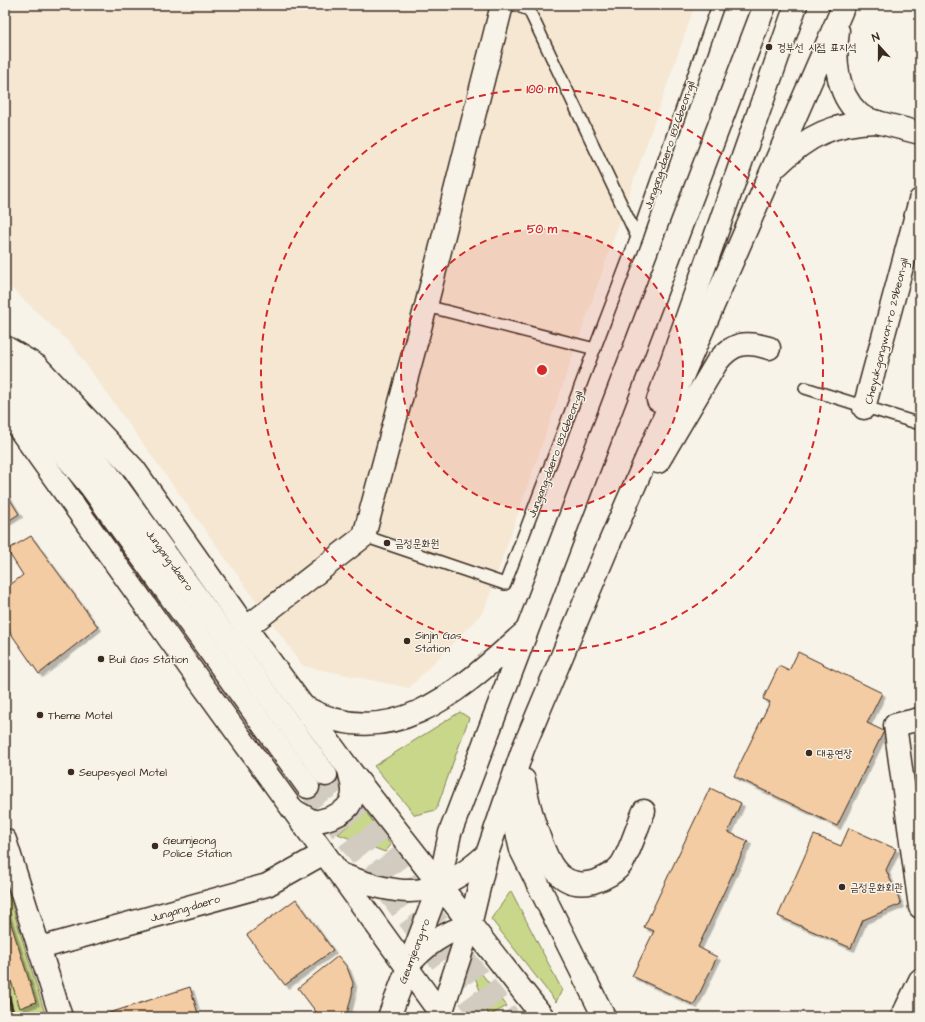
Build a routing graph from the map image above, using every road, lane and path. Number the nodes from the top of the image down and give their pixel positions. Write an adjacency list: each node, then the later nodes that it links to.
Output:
1 (502, 5): 12 (main road)
2 (515, 5): 11 (lane, Jungang-daero 1826beon-gil)
3 (718, 5): 11 (lane, Jungang-daero 1826beon-gil)
4 (765, 5): 25 (main road, Geumjeong-ro)
5 (842, 9): 7 (main road); 9 (main road)
6 (794, 10): 23 (main road)
7 (877, 122): 8 (main road); 9 (main road)
8 (920, 133)
9 (772, 170): 23 (main road)
10 (920, 200): 19 (main road, Cheyukgongwon-ro 29beon-gil)
11 (637, 237): 15 (lane)
12 (426, 306): 15 (lane); 22 (main road)
13 (5, 347): 24 (main road)
14 (769, 348): 23 (main road)
15 (595, 349): 22 (lane, Jungang-daero 1826beon-gil)
16 (5, 351): 17 (main road, Jungang-daero)
17 (5, 383)
18 (805, 388): 19 (lane)
19 (864, 408): 21 (lane, Cheyukgongwon-ro 29beon-gil)
20 (5, 409): 30 (main road)
21 (920, 424)
22 (364, 536): 24 (main road)
23 (606, 551): 28 (main road)
24 (246, 628): 26 (main road)
25 (528, 630): 26 (main road); 36 (main road, Geumjeong-ro)
26 (304, 707): 29 (main road)
27 (920, 719): 37 (main road)
28 (522, 749): 31 (main road); 34 (main road); 46 (main road)
29 (349, 769): 30 (main road); 36 (main road)
30 (295, 811): 33 (main road)
31 (644, 811)
32 (5, 840): 39 (main road)
33 (324, 853): 35 (main road); 39 (main road, Jungang-daero)
34 (487, 854): 36 (main road); 38 (main road)
35 (340, 874): 36 (main road); 40 (main road)
36 (439, 886): 38 (main road); 40 (main road, Geumjeong-ro)
37 (920, 907)
38 (470, 925): 40 (main road); 42 (main road); 45 (main road)
39 (40, 948): 43 (main road)
40 (407, 966): 42 (main road); 44 (main road, Geumjeong-ro)
41 (920, 980): 47 (main road)
42 (442, 1016)
43 (61, 1017)
44 (389, 1017)
45 (543, 1017)
46 (604, 1017)
47 (902, 1017)

